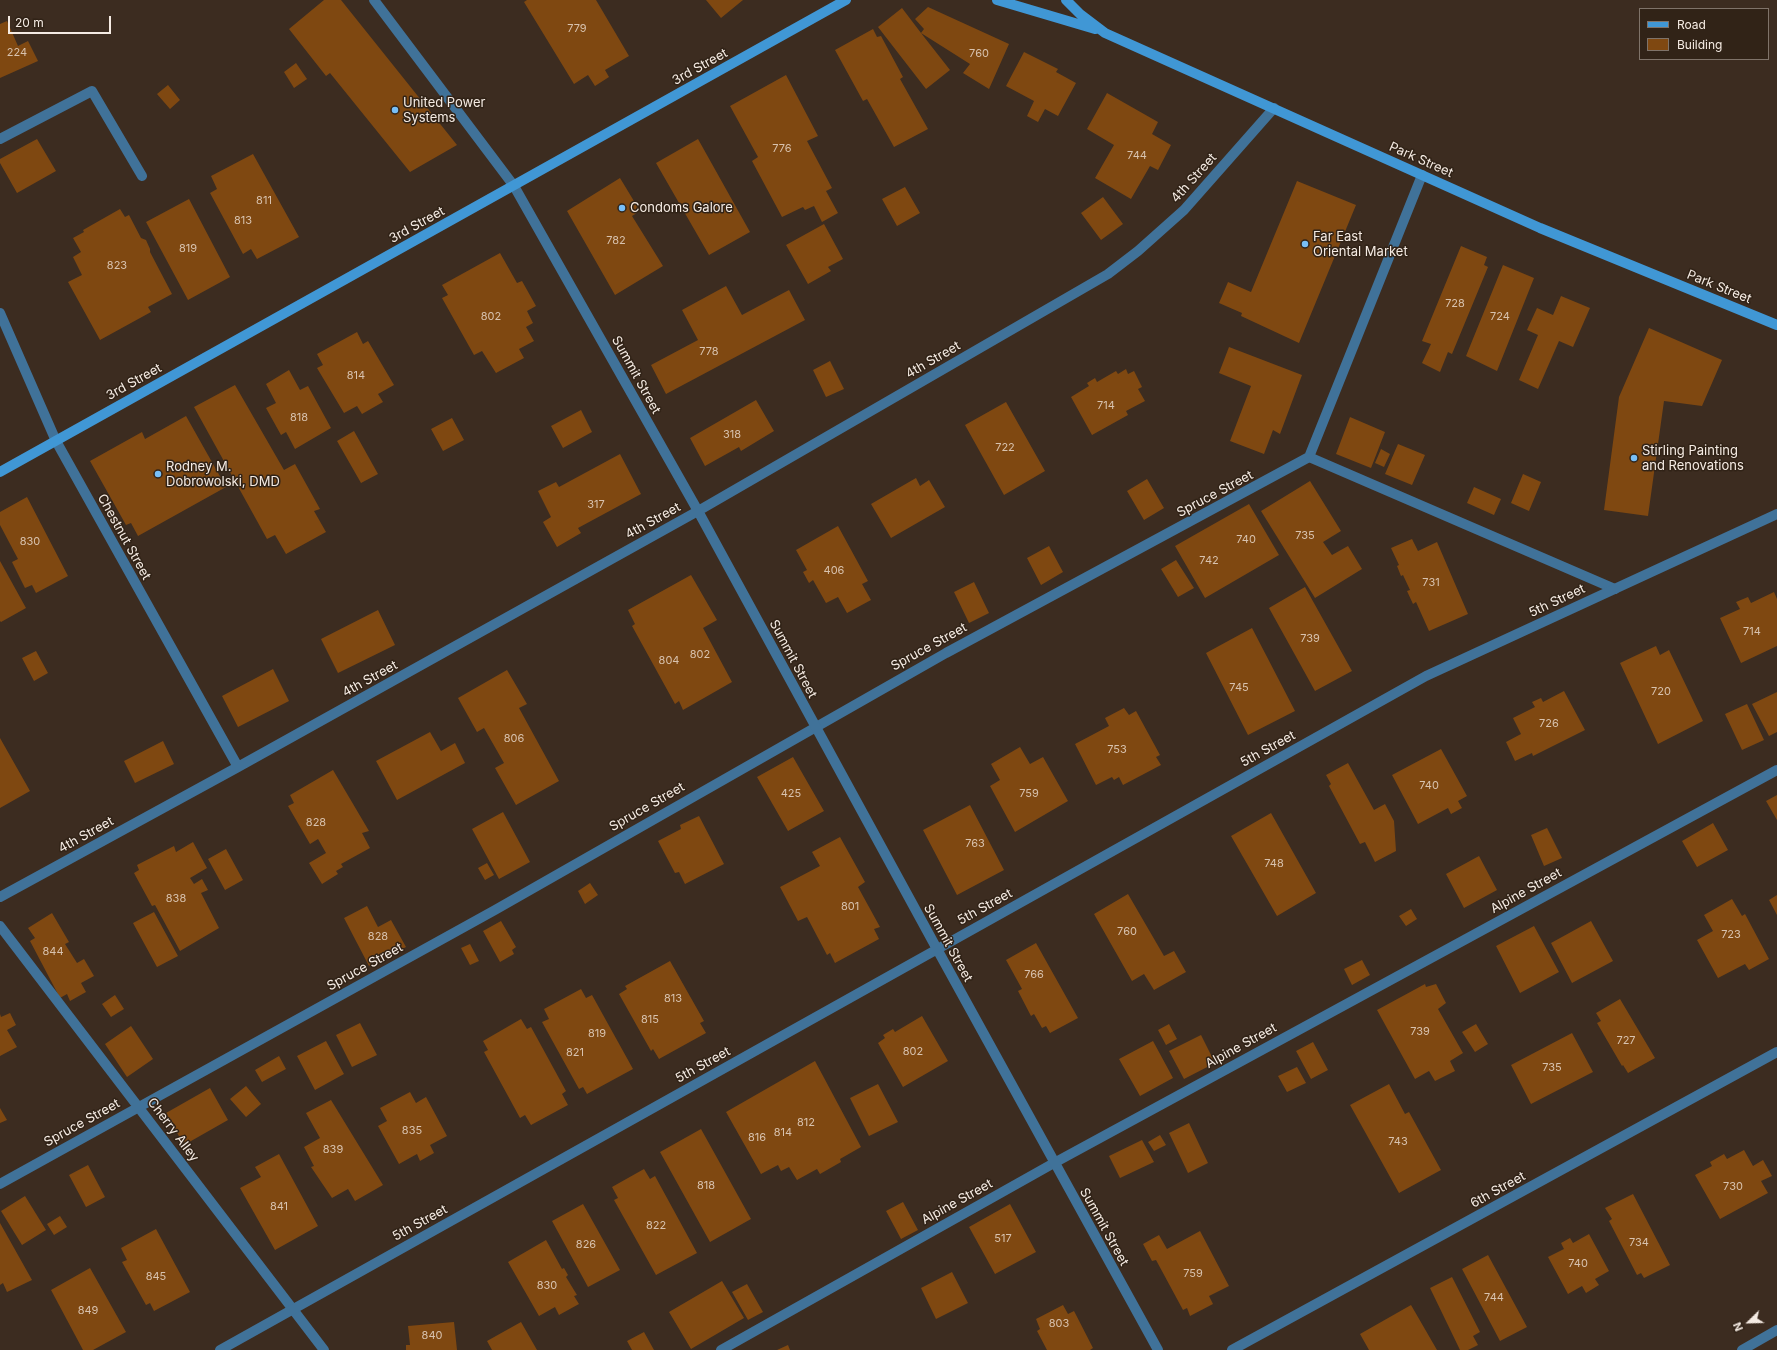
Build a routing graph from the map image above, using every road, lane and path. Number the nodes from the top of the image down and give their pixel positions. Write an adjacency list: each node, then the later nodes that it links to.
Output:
1 (374, 0): 10 (street, Summit Street)
2 (846, 0): 10 (main road, 3rd Street)
3 (997, 0): 5 (main road)
4 (1066, 0): 5 (main road, Park Street)
5 (1105, 33): 6 (main road, Park Street)
6 (1274, 108): 8 (main road, Park Street); 16 (street, 4th Street)
7 (0, 139): 9 (street)
8 (1422, 175): 12 (main road, Park Street); 14 (street)
9 (142, 176)
10 (514, 186): 13 (main road, 3rd Street); 16 (street, Summit Street)
11 (0, 313): 13 (street, Chestnut Street)
12 (1777, 325)
13 (56, 441): 15 (main road, 3rd Street); 20 (street, Chestnut Street)
14 (1309, 457): 18 (street); 19 (street, Spruce Street)
15 (0, 472)
16 (698, 511): 19 (street, Summit Street); 20 (street, 4th Street)
17 (1777, 514): 18 (street, 5th Street)
18 (1615, 589): 24 (street, 5th Street)
19 (814, 726): 24 (street, Summit Street); 26 (street, Spruce Street)
20 (238, 767): 22 (street, 4th Street)
21 (1777, 770): 27 (street, Alpine Street)
22 (0, 897)
23 (0, 926): 26 (street, Cherry Alley)
24 (936, 949): 27 (street, Summit Street); 29 (street, 5th Street)
25 (1777, 1052): 35 (street, 6th Street)
26 (138, 1107): 28 (street, Spruce Street); 29 (street, Cherry Alley)
27 (1054, 1163): 33 (street, Alpine Street); 34 (street, Summit Street)
28 (0, 1184)
29 (293, 1309): 31 (street, 5th Street); 32 (street, Cherry Alley)
30 (1777, 1330): 36 (street)
31 (220, 1350)
32 (324, 1350)
33 (721, 1350)
34 (1158, 1350)
35 (1232, 1350)
36 (1742, 1350)

